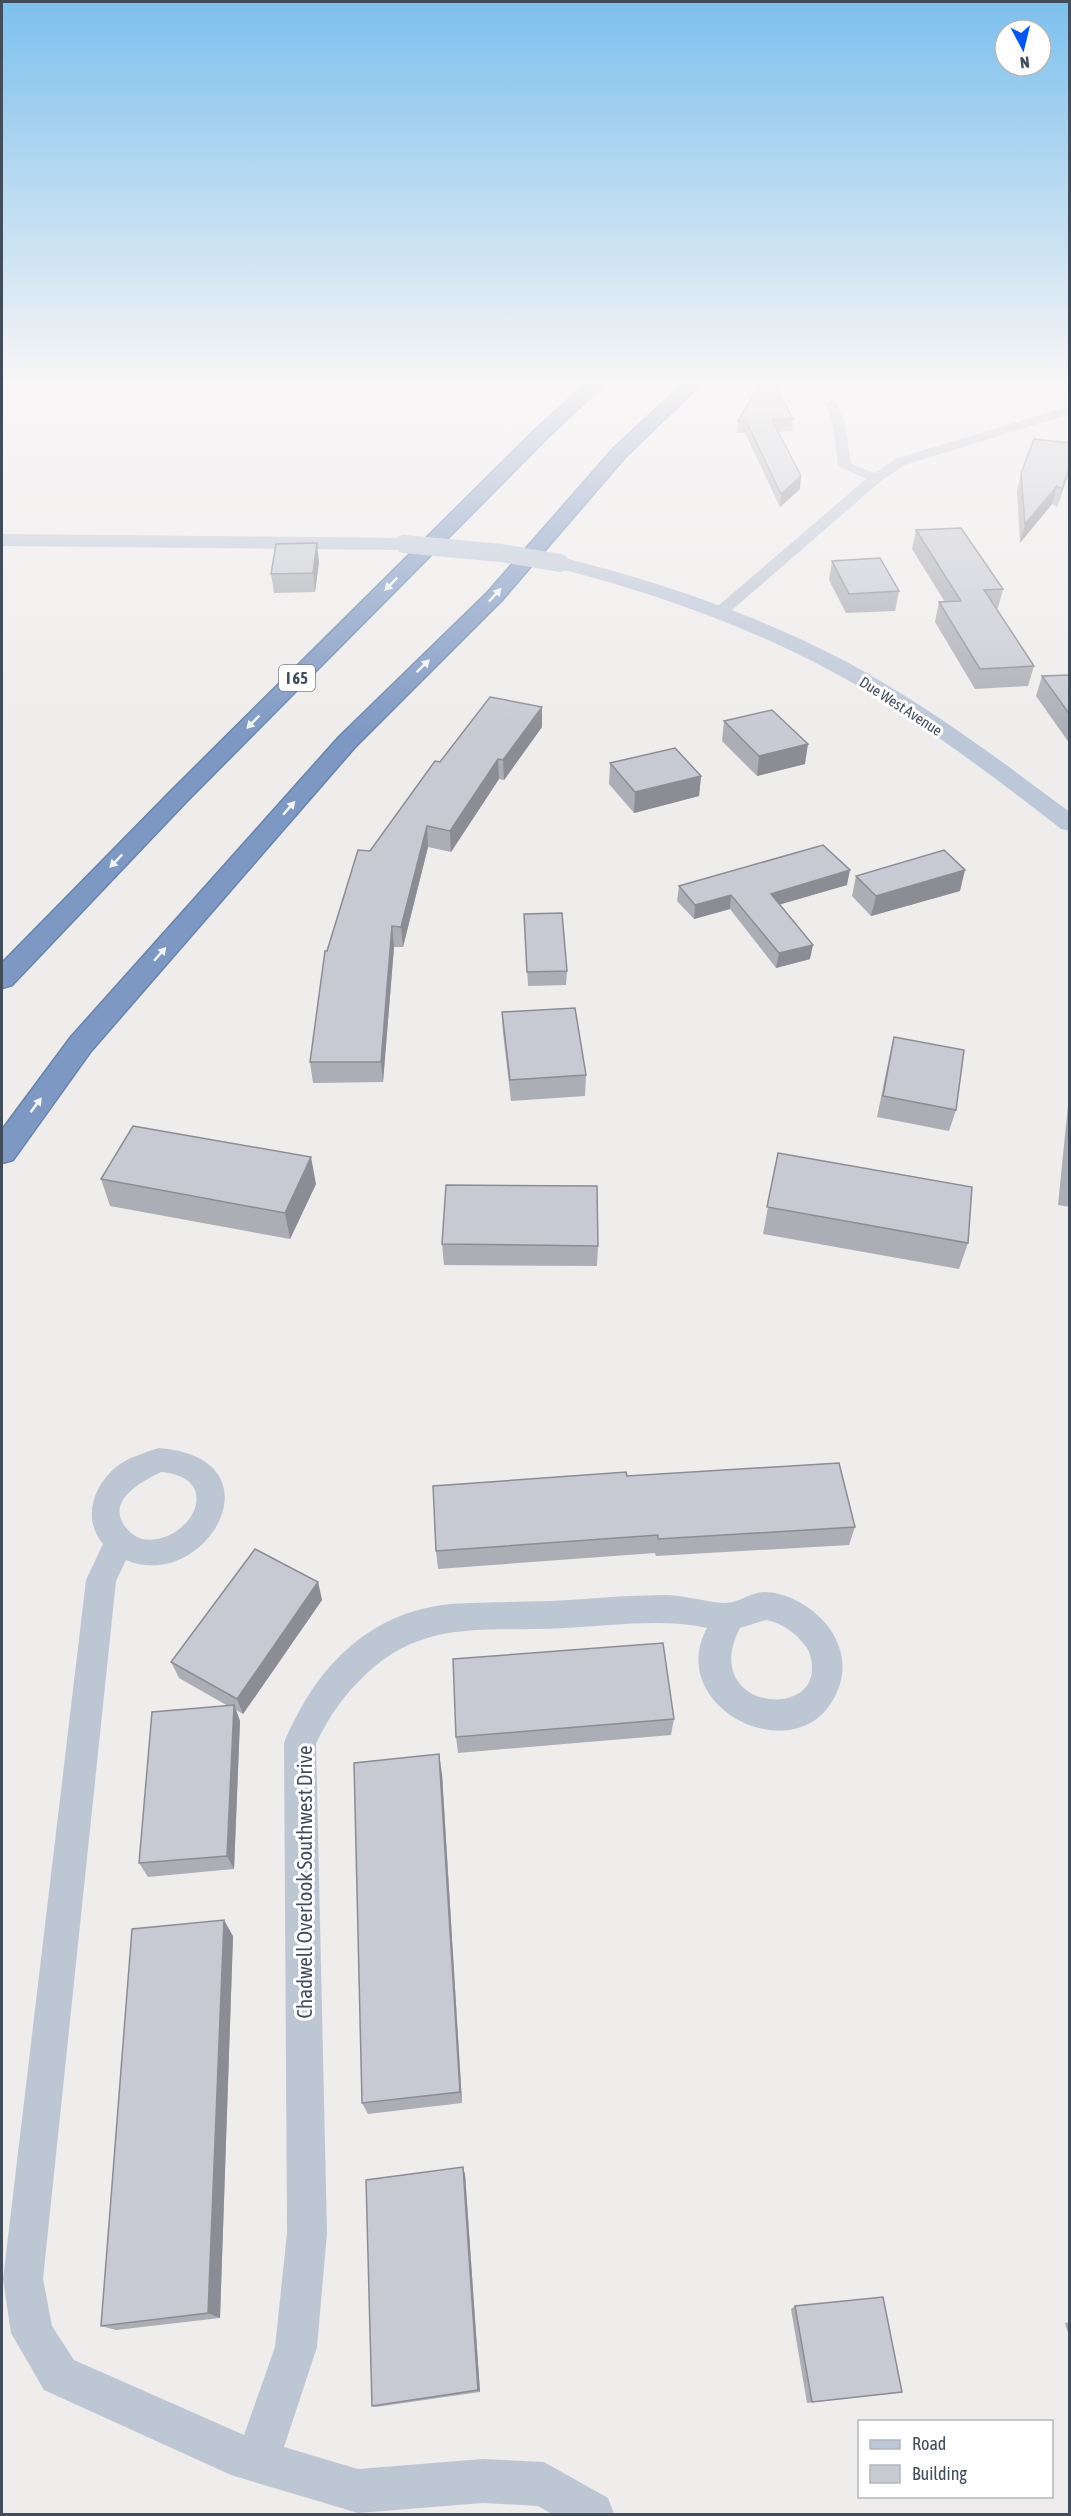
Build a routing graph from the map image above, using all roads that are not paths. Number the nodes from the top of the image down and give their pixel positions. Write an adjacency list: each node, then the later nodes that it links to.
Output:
1 (477, 499): 7 (highway, I 65, one-way to 7)
2 (579, 499): 8 (highway, one-way to 2)
3 (851, 499): 5 (street)
4 (2, 540): 5 (main road, Due West Avenue, bridge)
5 (718, 614): 6 (main road, Due West Avenue)
6 (1070, 824)
7 (2, 979)
8 (2, 1152)
9 (119, 1544): 11 (street)
10 (729, 1618): 11 (street, Chadwell Overlook Southwest Drive)
11 (257, 2462): 12 (street)
12 (592, 2514)

